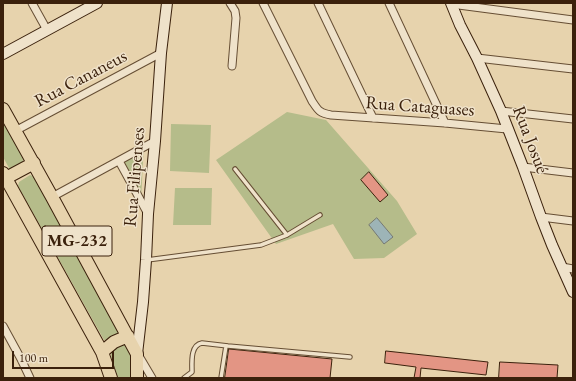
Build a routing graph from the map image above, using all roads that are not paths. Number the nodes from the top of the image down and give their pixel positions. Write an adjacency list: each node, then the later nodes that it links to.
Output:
1 (32, 3): 11 (street)
2 (83, 3): 11 (street)
3 (97, 3): 11 (street)
4 (167, 3): 14 (street, Rua Filipenses)
5 (230, 3): 16 (street)
6 (263, 3): 20 (street, Rua Cataguases)
7 (318, 3): 20 (street)
8 (389, 3): 22 (street)
9 (451, 4): 10 (street); 15 (street, Rua Josué)
10 (573, 20)
11 (45, 27): 12 (street); 13 (street)
12 (3, 46)
13 (3, 54)
14 (161, 54): 24 (street, Rua Cananeus); 25 (street, Rua Filipenses)
15 (477, 58): 17 (street); 19 (street, Rua Josué)
16 (232, 66)
17 (573, 69)
18 (3, 109): 24 (main road, MG-232)
19 (500, 112): 21 (street, Rua Cataguases); 23 (street, Rua Josué)
20 (373, 118): 22 (street, Rua Cataguases)
21 (573, 119)
22 (445, 123): 23 (street, Rua Cataguases)
23 (507, 129): 28 (street, Rua Josué)
24 (15, 131): 27 (main road, MG-232)
25 (155, 141): 26 (street); 33 (street, Rua Filipenses)
26 (119, 161): 32 (street); 33 (street)
27 (34, 163): 31 (main road); 32 (main road, MG-232)
28 (523, 167): 30 (street); 35 (street, Rua Josué)
29 (235, 169): 37 (lane)
30 (573, 172)
31 (5, 176): 45 (main road, MG-232)
32 (52, 197): 43 (main road, MG-232)
33 (148, 214): 38 (street, Rua Filipenses)
34 (320, 215): 37 (lane)
35 (541, 218): 36 (street); 39 (street, Rua Josué)
36 (573, 220)
37 (287, 235): 38 (lane)
38 (146, 260): 46 (street, Rua Filipenses)
39 (562, 267): 40 (street); 41 (street, Rua Josué)
40 (573, 269)
41 (573, 292)
42 (3, 326): 48 (street)
43 (128, 336): 45 (main road); 46 (main road, MG-232)
44 (226, 346): 47 (lane); 52 (lane); 53 (lane)
45 (102, 352): 49 (main road, MG-232)
46 (137, 354): 50 (main road, MG-232); 51 (street)
47 (350, 357)
48 (30, 378)
49 (111, 378)
50 (137, 378)
51 (152, 378)
52 (184, 378)
53 (221, 378)

